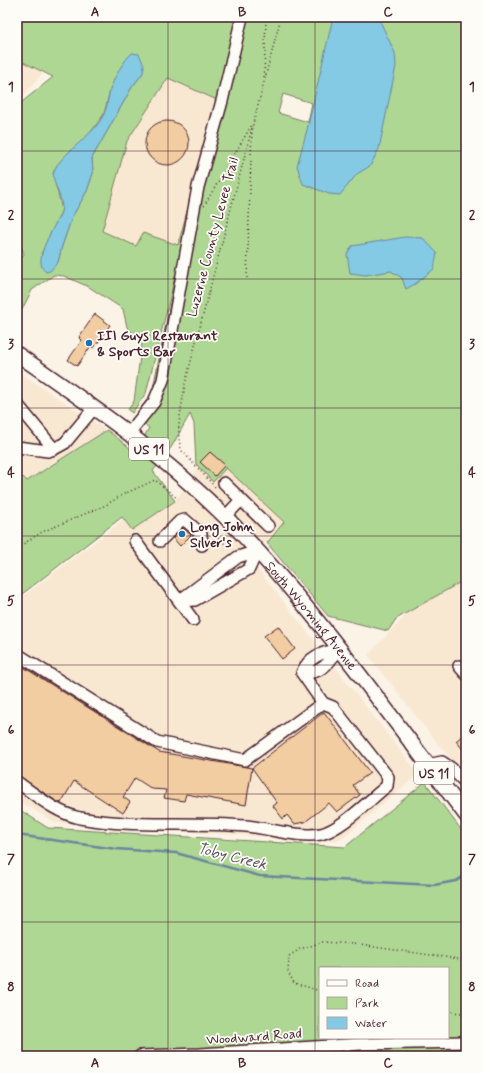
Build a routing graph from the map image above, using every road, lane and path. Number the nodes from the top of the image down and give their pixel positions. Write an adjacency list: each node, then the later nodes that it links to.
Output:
1 (242, 17): 11 (street)
2 (266, 17): 4 (path)
3 (281, 17): 4 (path, Luzerne County Levee Trail)
4 (264, 79): 5 (path, Luzerne County Levee Trail)
5 (252, 125): 6 (path); 7 (path); 14 (path, Luzerne County Levee Trail)
6 (202, 210)
7 (247, 278)
8 (17, 354): 10 (main road, South Wyoming Avenue / US 11)
9 (17, 404): 13 (street)
10 (94, 408): 11 (main road, South Wyoming Avenue / US 11); 13 (street)
11 (129, 433): 18 (main road, South Wyoming Avenue / US 11)
12 (17, 447): 13 (street)
13 (54, 449)
14 (207, 478)
15 (224, 483): 17 (street)
16 (178, 499): 25 (path)
17 (241, 500): 18 (street); 20 (street)
18 (225, 517): 26 (main road, South Wyoming Avenue / US 11)
19 (207, 526): 23 (path)
20 (268, 526)
21 (135, 541): 27 (street)
22 (160, 541): 24 (street)
23 (229, 543)
24 (202, 545)
25 (17, 548)
26 (257, 551): 27 (street); 27 (street); 29 (main road, South Wyoming Avenue / US 11)
27 (179, 601): 28 (street)
28 (193, 620)
29 (339, 649): 31 (street); 32 (main road, South Wyoming Avenue / US 11)
30 (17, 654): 31 (street)
31 (323, 703): 33 (street)
32 (427, 765): 34 (street); 35 (main road, South Wyoming Avenue / US 11)
33 (17, 782)
34 (466, 782)
35 (466, 815)
36 (466, 960): 37 (path)
37 (319, 991)
38 (449, 1012): 39 (path)
39 (466, 1014)
40 (466, 1042): 41 (street, Woodward Road)
41 (140, 1056)

